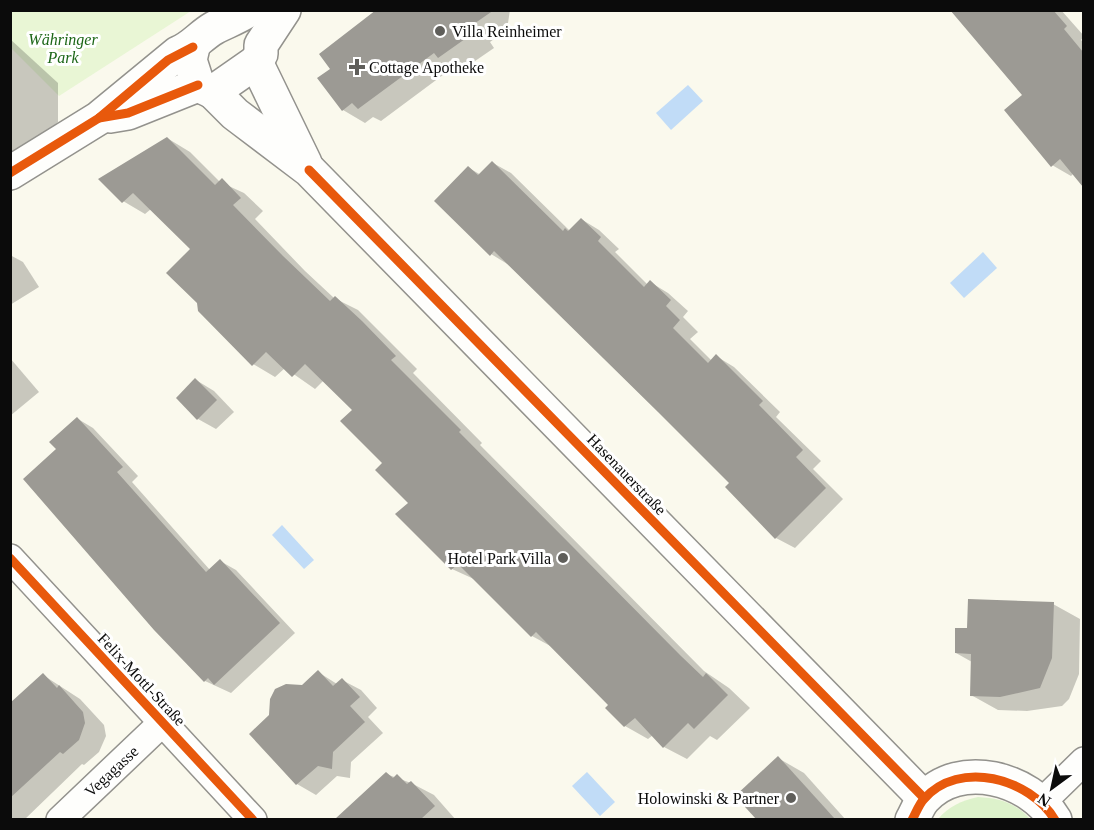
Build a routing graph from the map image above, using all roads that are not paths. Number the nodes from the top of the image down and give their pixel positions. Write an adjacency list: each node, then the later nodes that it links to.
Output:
1 (284, 10): 4 (street)
2 (238, 17): 3 (street); 4 (street)
3 (193, 47): 5 (street); 6 (street)
4 (258, 54): 5 (street); 7 (street, Hasenauerstraße)
5 (205, 88): 6 (street); 7 (street, Hasenauerstraße)
6 (99, 118): 8 (street)
7 (309, 170): 12 (street, Hasenauerstraße)
8 (10, 173)
9 (10, 558): 10 (street, Felix-Mottl-Straße)
10 (162, 723): 14 (street, Vegagasse); 15 (street, Felix-Mottl-Straße)
11 (1083, 761): 13 (street)
12 (918, 809): 13 (street)
13 (1048, 811)
14 (60, 819)
15 (253, 819)

